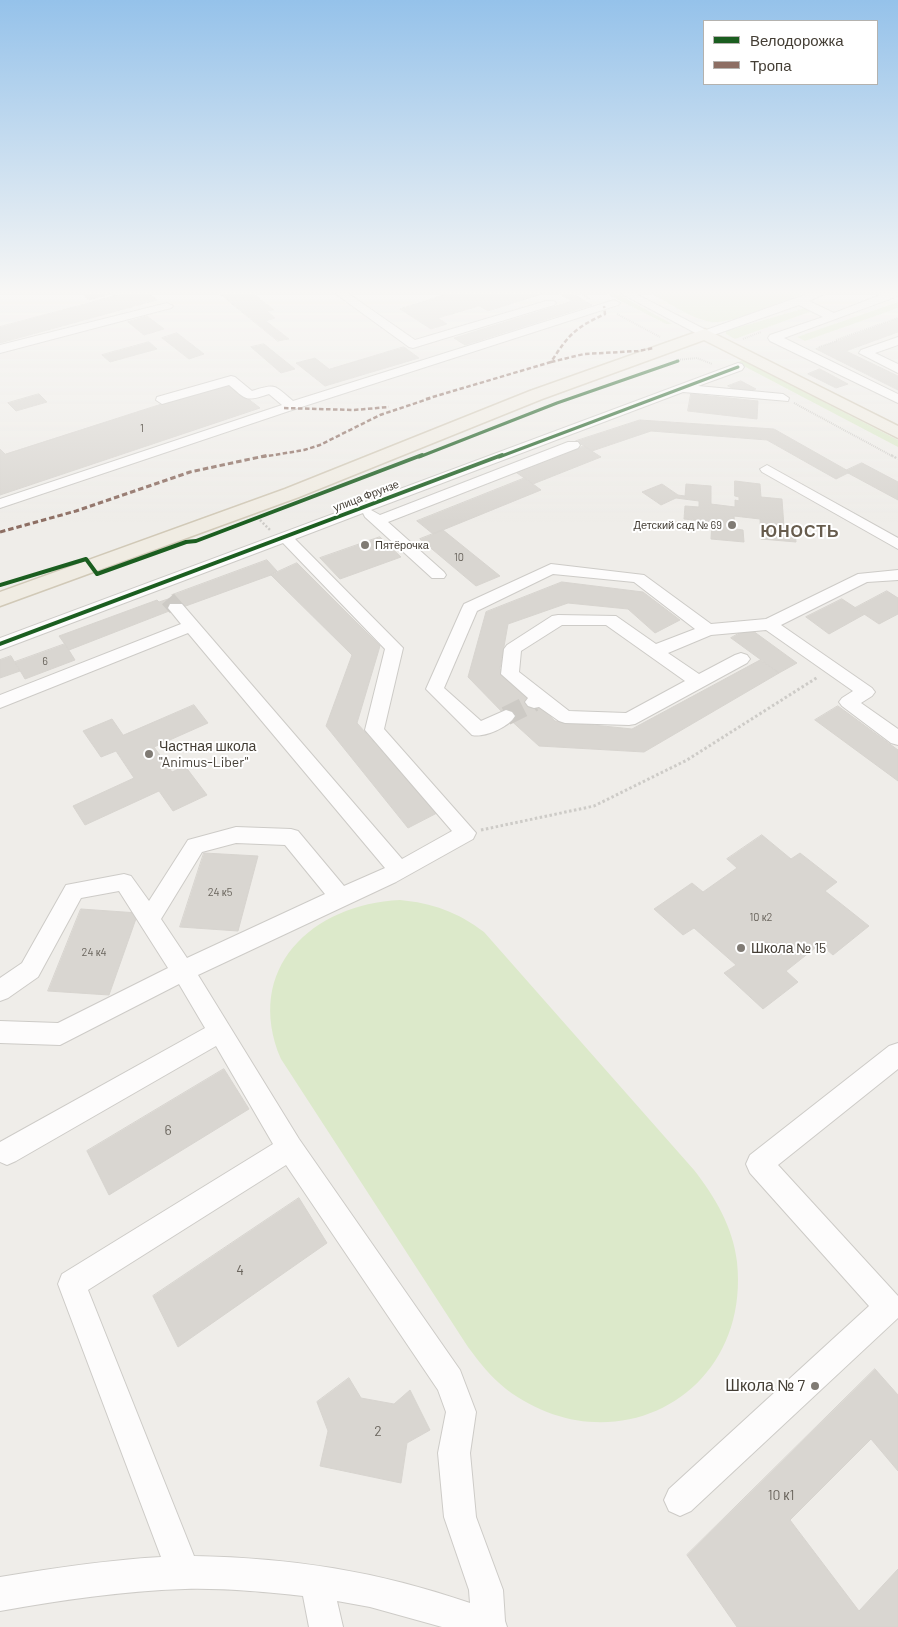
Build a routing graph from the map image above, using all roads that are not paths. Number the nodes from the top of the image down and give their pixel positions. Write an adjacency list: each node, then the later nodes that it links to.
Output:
1 (408, 370): 11 (street)
2 (606, 370): 24 (main road)
3 (730, 370): 7 (street, улица Фрунзе)
4 (744, 370): 14 (main road)
5 (776, 370): 12 (main road)
6 (839, 370): 9 (street)
7 (682, 388): 8 (street); 13 (street, улица Фрунзе)
8 (783, 398)
9 (898, 399)
10 (162, 400): 11 (street)
11 (291, 406): 16 (street)
12 (898, 432)
13 (544, 440): 17 (street, улица Фрунзе); 18 (street)
14 (898, 450)
15 (767, 469): 20 (street)
16 (0, 504)
17 (363, 508): 18 (street); 19 (street, улица Фрунзе)
18 (378, 521): 21 (street)
19 (285, 537): 23 (street, улица Фрунзе); 35 (street)
20 (898, 544)
21 (438, 575)
22 (898, 575): 25 (street)
23 (156, 585): 26 (street); 28 (street, улица Фрунзе)
24 (0, 598)
25 (769, 624): 27 (street); 34 (street)
26 (191, 626): 32 (street); 35 (street)
27 (708, 630): 29 (street); 33 (street)
28 (0, 644)
29 (656, 651): 31 (street); 31 (street)
30 (741, 659): 31 (street)
31 (698, 682)
32 (0, 702)
33 (506, 716)
34 (898, 738)
35 (400, 870): 36 (street)
36 (340, 897): 37 (street); 38 (street)
37 (149, 919): 38 (street); 39 (street)
38 (183, 971): 40 (street); 41 (street)
39 (0, 991)
40 (0, 1032)
41 (219, 1032): 43 (street); 44 (street)
42 (898, 1054): 45 (street)
43 (290, 1148): 46 (street); 49 (street)
44 (7, 1152)
45 (680, 1500)
46 (183, 1571): 47 (street); 48 (street)
47 (317, 1581): 49 (street); 50 (street)
48 (0, 1594)
49 (489, 1626)
50 (326, 1627)

